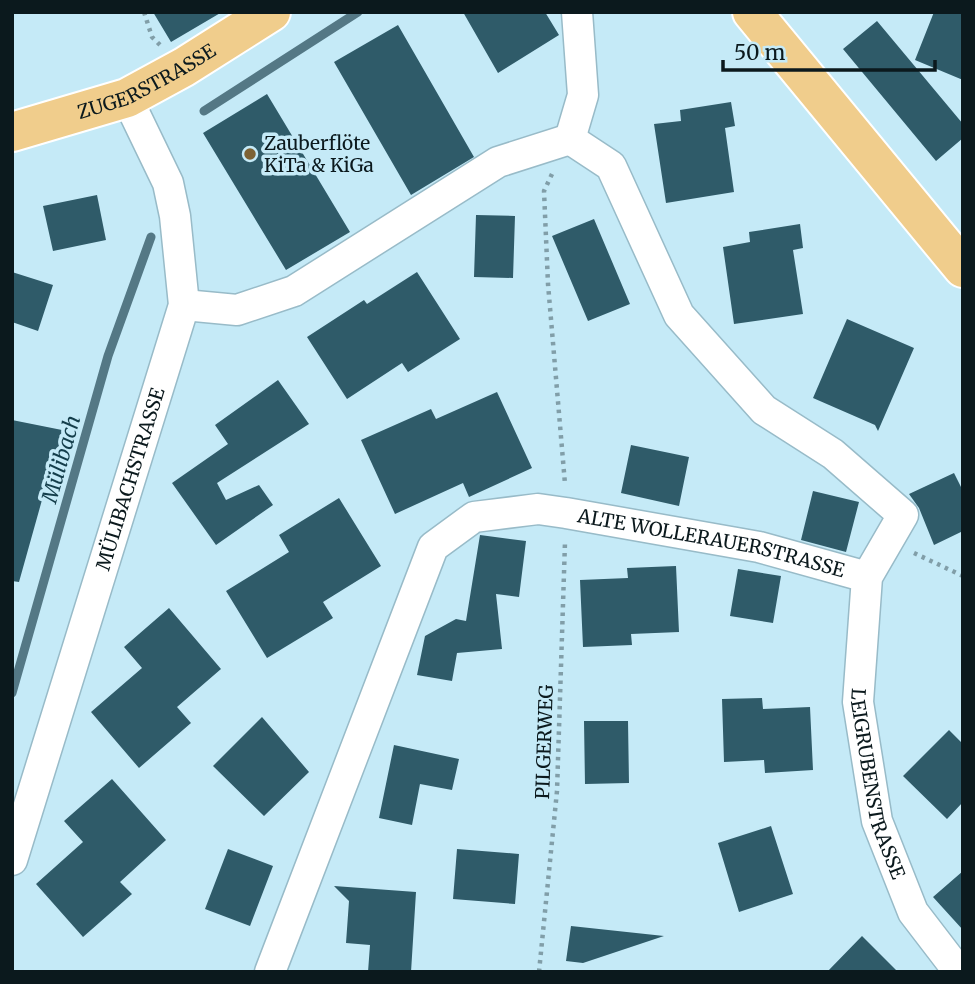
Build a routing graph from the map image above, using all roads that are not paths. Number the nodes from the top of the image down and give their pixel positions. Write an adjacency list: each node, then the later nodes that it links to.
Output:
1 (271, 12): 4 (main road, ZUGERSTRASSE)
2 (577, 12): 6 (street)
3 (752, 12): 7 (main road)
4 (127, 98): 5 (main road, ZUGERSTRASSE); 8 (street, MÜLIBACHSTRASSE)
5 (12, 132)
6 (570, 139): 8 (street); 9 (street, ALTE WOLLERAUERSTRASSE)
7 (963, 268)
8 (184, 305): 10 (street, MÜLIBACHSTRASSE)
9 (867, 577): 11 (street, ALTE WOLLERAUERSTRASSE); 12 (street, LEIGRUBENSTRASSE)
10 (12, 860)
11 (270, 972)
12 (959, 972)

